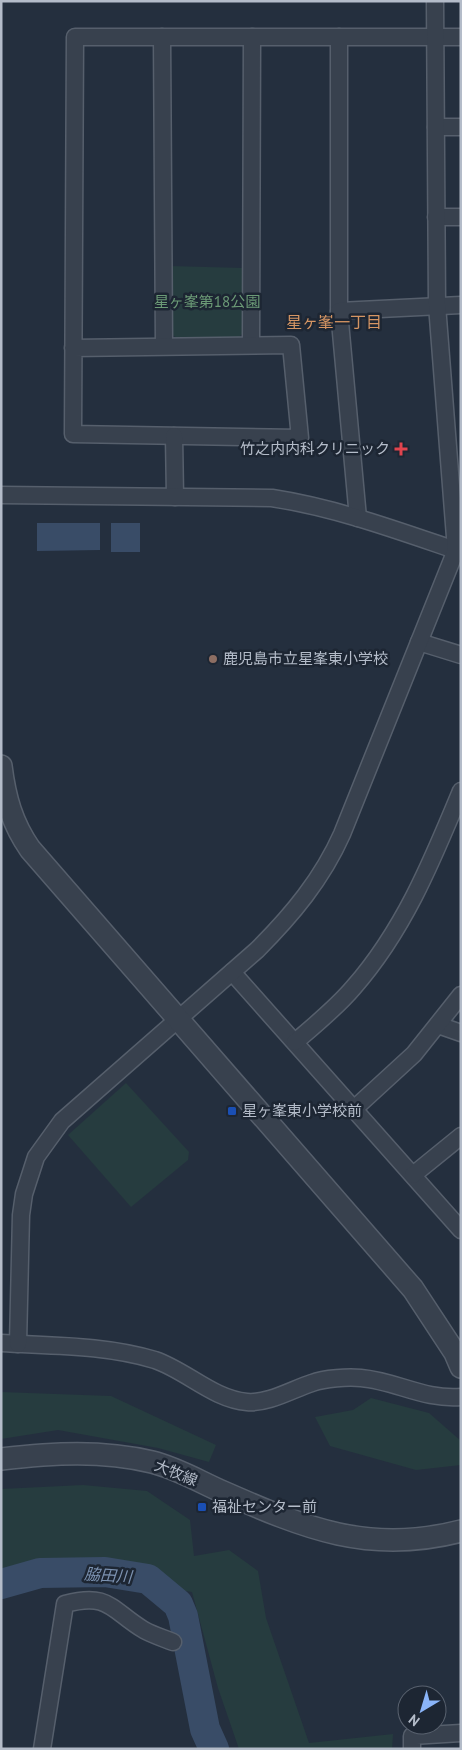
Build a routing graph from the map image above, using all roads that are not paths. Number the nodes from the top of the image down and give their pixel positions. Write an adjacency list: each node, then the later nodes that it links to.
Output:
1 (435, 1): 5 (street)
2 (162, 37): 3 (street); 15 (street); 16 (street)
3 (252, 37): 4 (street); 14 (street)
4 (339, 37): 5 (street); 13 (street)
5 (435, 37): 6 (street); 7 (street)
6 (461, 37)
7 (436, 127): 8 (street); 9 (street)
8 (461, 127)
9 (436, 217): 10 (street); 11 (street)
10 (461, 217)
11 (437, 305): 12 (street); 13 (street); 18 (street)
12 (461, 305)
13 (339, 311): 21 (street)
14 (251, 345): 15 (street); 17 (street)
15 (164, 346): 16 (street)
16 (73, 348): 17 (street)
17 (174, 436): 20 (street)
18 (454, 450): 22 (street)
19 (1, 495): 20 (street)
20 (175, 496): 21 (street)
21 (358, 518): 22 (street)
22 (458, 551): 23 (street)
23 (419, 642): 24 (street); 27 (street)
24 (461, 655)
25 (1, 766): 29 (street)
26 (461, 792): 32 (street)
27 (232, 972): 29 (street); 32 (street)
28 (461, 995): 30 (street)
29 (177, 1019): 37 (street); 38 (street)
30 (438, 1025): 31 (street); 33 (street)
31 (461, 1033)
32 (295, 1042): 33 (street)
33 (354, 1109): 35 (street)
34 (461, 1136): 35 (street)
35 (413, 1175): 36 (street)
36 (461, 1230)
37 (9, 1343): 39 (street)
38 (461, 1367)
39 (461, 1397)
40 (1, 1459): 41 (street, 大牧線)
41 (461, 1531)
42 (173, 1642): 44 (street)
43 (461, 1733): 45 (street)
44 (42, 1749)
45 (412, 1749)

